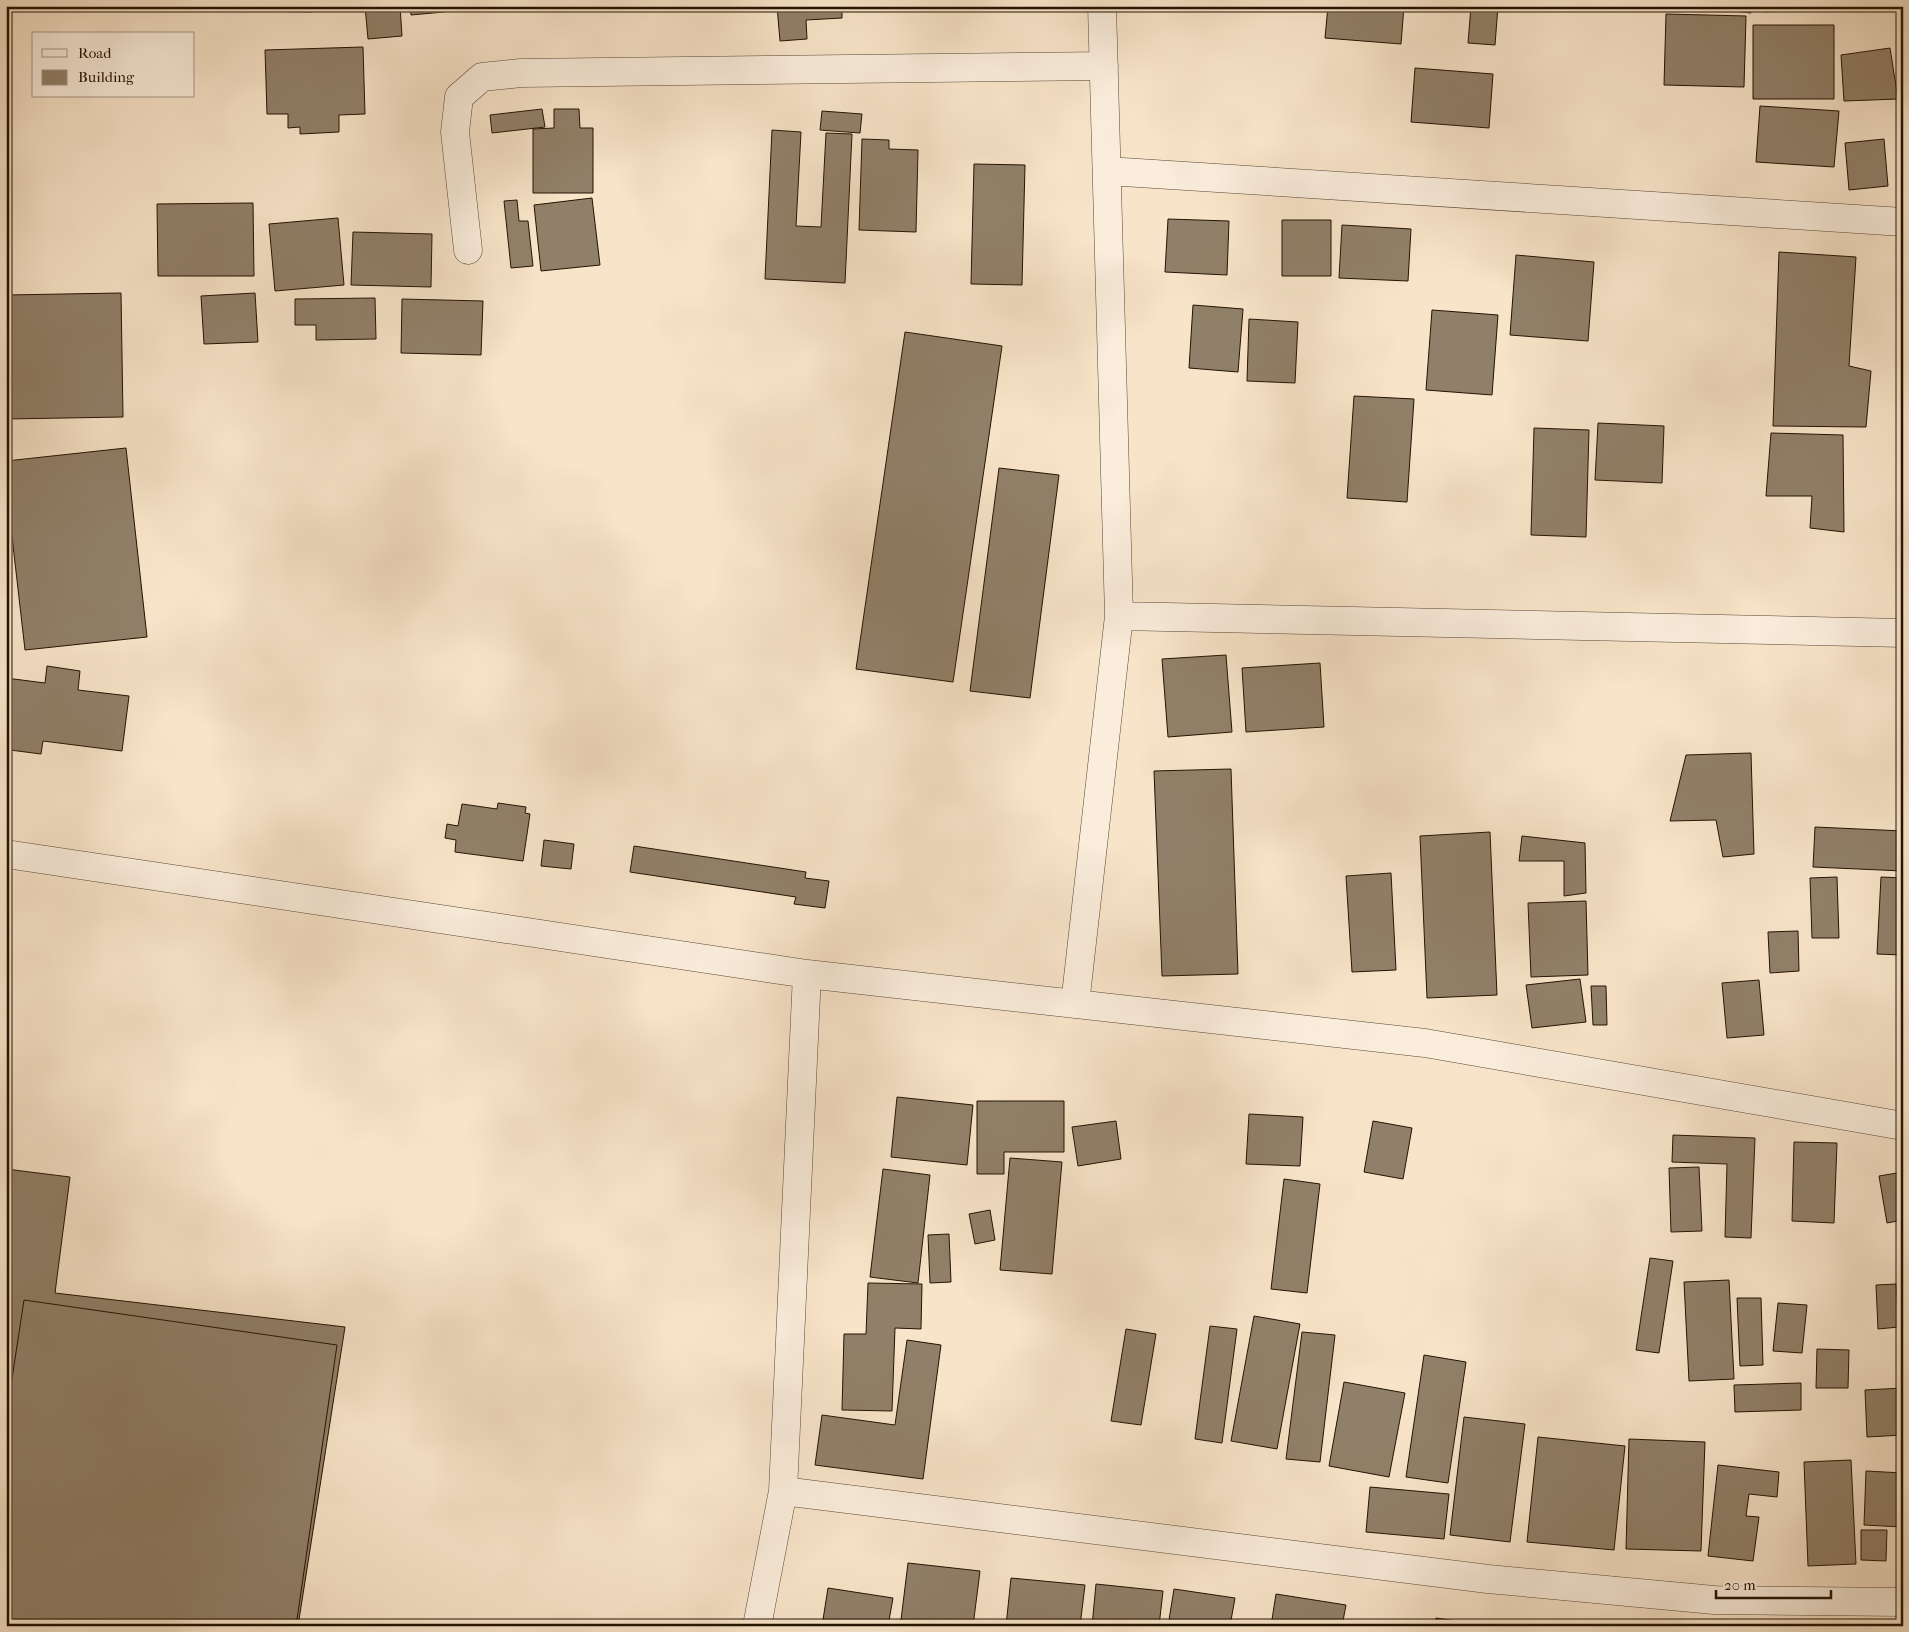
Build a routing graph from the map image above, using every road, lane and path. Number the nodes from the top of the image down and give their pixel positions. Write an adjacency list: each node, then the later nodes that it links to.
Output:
1 (1102, 6): 2 (street)
2 (1104, 66): 3 (street); 5 (street)
3 (1107, 171): 4 (street); 6 (street)
4 (1903, 222)
5 (468, 250)
6 (1119, 616): 7 (street); 10 (street)
7 (1903, 633)
8 (6, 854): 9 (street)
9 (807, 974): 10 (street); 12 (street)
10 (1075, 1004): 11 (street)
11 (1903, 1126)
12 (783, 1491): 13 (street); 14 (street)
13 (1903, 1602)
14 (758, 1626)

